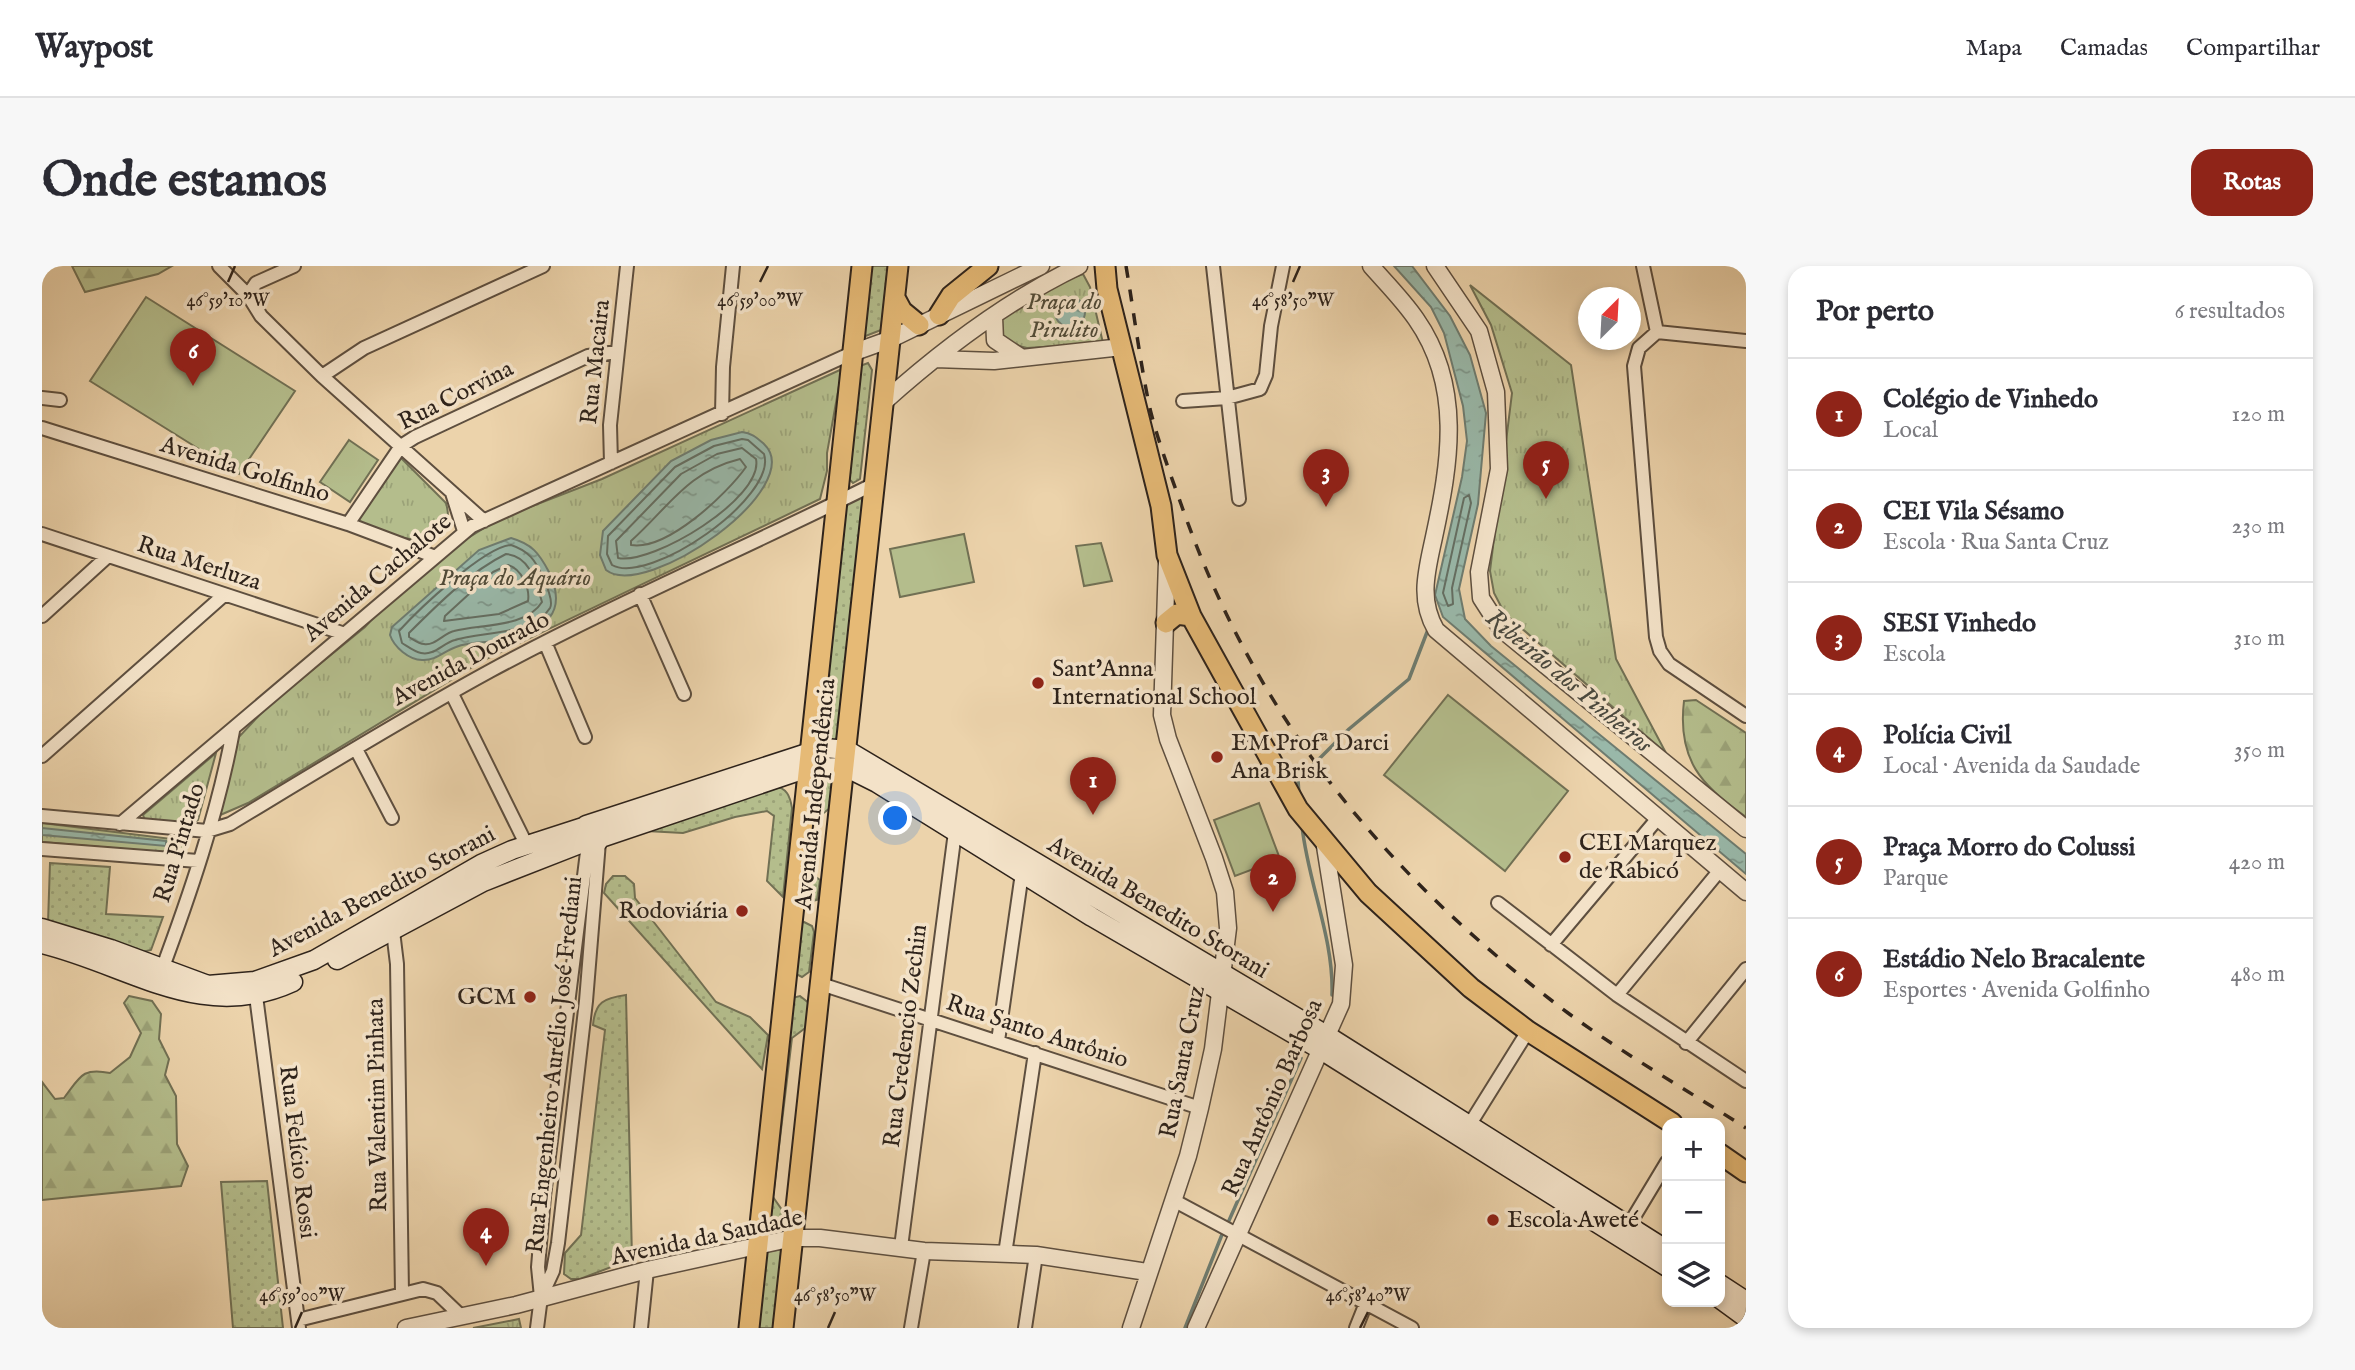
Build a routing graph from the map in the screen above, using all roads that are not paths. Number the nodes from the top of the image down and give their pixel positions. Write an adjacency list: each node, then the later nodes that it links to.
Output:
1 (219, 266): 17 (street)
2 (294, 266): 17 (street)
3 (543, 266): 30 (street)
4 (627, 266): 26 (street, Rua Macaira)
5 (733, 266): 36 (street)
6 (862, 266): 27 (main road, Avenida Independência)
7 (898, 266): 18 (main road, Avenida Independência)
8 (988, 266): 19 (main road)
9 (1041, 266): 19 (street)
10 (1079, 266): 20 (street)
11 (1105, 266): 25 (main road)
12 (1213, 266): 32 (street)
13 (1283, 266): 32 (street)
14 (1371, 266): 69 (street)
15 (1435, 266): 72 (street)
16 (1643, 266): 22 (street)
17 (248, 295): 30 (street)
18 (895, 299): 21 (main road); 23 (main road, Avenida Independência)
19 (939, 315): 21 (street)
20 (994, 317): 28 (street); 29 (street)
21 (919, 325): 23 (street)
22 (1657, 332): 24 (street); 60 (street)
23 (891, 339): 27 (street); 35 (main road, Avenida Independência)
24 (1746, 341)
25 (1122, 346): 28 (street); 48 (main road)
26 (617, 352): 38 (street, Rua Corvina); 39 (street, Rua Macaira)
27 (852, 354): 35 (main road); 36 (street, Avenida Cachalote); 43 (main road, Avenida Independência)
28 (1019, 356): 29 (street)
29 (935, 359): 35 (street)
30 (322, 376): 38 (street)
31 (42, 398): 33 (street)
32 (1227, 398): 34 (street); 42 (street)
33 (61, 400)
34 (1183, 401)
35 (884, 402): 40 (main road, Avenida Independência)
36 (722, 414): 39 (street, Avenida Cachalote)
37 (42, 428): 45 (street, Avenida Golfinho)
38 (401, 446): 41 (street); 45 (street, Rua Corvina)
39 (611, 463): 44 (street, Avenida Cachalote)
40 (876, 483): 43 (street, Avenida Dourado); 65 (main road, Avenida Independência)
41 (452, 493): 44 (street); 46 (street)
42 (1239, 499)
43 (835, 503): 51 (street, Avenida Dourado); 66 (main road, Avenida Independência)
44 (484, 521): 46 (street, Avenida Cachalote)
45 (348, 524): 50 (street, Avenida Golfinho)
46 (464, 531): 50 (street, Avenida Cachalote)
47 (42, 534): 49 (street, Rua Merluza)
48 (1167, 555): 54 (main road); 55 (street, Rua Santa Cruz)
49 (108, 556): 52 (street, Rua Merluza); 53 (street)
50 (433, 556): 56 (street, Avenida Cachalote)
51 (640, 594): 57 (street, Avenida Dourado); 59 (street)
52 (224, 596): 56 (street, Rua Merluza); 64 (street)
53 (42, 616)
54 (1191, 616): 55 (main road); 75 (main road)
55 (1166, 622): 93 (street, Rua Santa Cruz)
56 (342, 633): 61 (street, Avenida Cachalote)
57 (545, 642): 58 (street, Avenida Dourado); 62 (street)
58 (452, 694): 63 (street, Avenida Dourado); 76 (street)
59 (684, 694)
60 (1746, 716)
61 (233, 731): 70 (street, Avenida Cachalote); 73 (street, Rua Pintado)
62 (585, 737)
63 (356, 749): 68 (street); 73 (street, Avenida Dourado)
64 (42, 756)
65 (846, 758): 66 (main road, Avenida Benedito Storani); 71 (main road, Avenida Benedito Storani); 86 (main road, Avenida Independência)
66 (809, 760): 74 (main road, Avenida Benedito Storani); 83 (main road, Avenida Independência)
67 (42, 816): 70 (street)
68 (392, 818)
69 (1658, 818): 80 (street); 88 (street)
70 (120, 824): 73 (street)
71 (956, 824): 79 (main road, Avenida Benedito Storani); 96 (street, Rua Credencio Zechin)
72 (1746, 829)
73 (207, 831): 78 (street, Rua Pintado)
74 (592, 836): 76 (main road, Avenida Benedito Storani); 84 (main road, Avenida Benedito Storani); 109 (street, Rua Engenheiro Aurélio José Frediani); 110 (street, Rua Engenheiro Aurélio José Frediani)
75 (1324, 837): 97 (main road); 99 (street, Rua Antônio Barbosa)
76 (520, 848): 84 (main road, Avenida Benedito Storani)
77 (42, 849): 78 (street)
78 (198, 861): 91 (street, Rua Pintado)
79 (1023, 865): 93 (main road, Avenida Benedito Storani); 98 (street)
80 (1720, 870): 81 (street); 95 (street)
81 (1746, 892)
82 (1498, 903): 88 (street)
83 (794, 915): 86 (main road); 89 (main road, Avenida Independência)
84 (392, 924): 94 (main road, Avenida Benedito Storani); 125 (street, Rua Valentim Pinhata)
85 (42, 928): 91 (main road, Avenida Benedito Storani)
86 (824, 942): 92 (main road, Avenida Independência)
87 (42, 944): 91 (main road, Avenida Benedito Storani)
88 (1551, 944): 95 (street)
89 (787, 964): 92 (main road); 115 (main road, Avenida Independência)
90 (1746, 969): 100 (street)
91 (160, 976): 94 (main road, Avenida Benedito Storani)
92 (821, 984): 96 (street, Rua Santo Antônio); 114 (main road, Avenida Independência)
93 (1222, 984): 99 (main road, Avenida Benedito Storani); 103 (street, Rua Santa Cruz)
94 (255, 988): 132 (street, Rua Felício Rossi)
95 (1617, 995): 100 (street)
96 (929, 1018): 98 (street, Rua Santo Antônio); 116 (street, Rua Credencio Zechin)
97 (1528, 1031): 104 (main road); 105 (street)
98 (998, 1041): 101 (street, Rua Santo Antônio)
99 (1324, 1043): 105 (main road, Avenida Benedito Storani); 113 (street, Rua Antônio Barbosa)
100 (1686, 1043): 102 (street)
101 (1035, 1053): 103 (street, Rua Santo Antônio); 119 (street)
102 (1746, 1081)
103 (1200, 1108): 111 (street, Rua Santa Cruz)
104 (1664, 1118)
105 (1464, 1132): 112 (main road, Avenida Benedito Storani)
106 (1725, 1157): 108 (main road)
107 (1662, 1170): 112 (street)
108 (1746, 1172)
109 (544, 1196): 110 (street); 126 (street, Rua Engenheiro Aurélio José Frediani)
110 (561, 1197): 126 (street, Rua Engenheiro Aurélio José Frediani)
111 (1173, 1200): 113 (street); 123 (street, Rua Santa Cruz)
112 (1625, 1233): 117 (main road, Avenida Benedito Storani); 121 (main road, Avenida Benedito Storani)
113 (1237, 1234): 128 (street); 141 (street, Rua Antônio Barbosa)
114 (793, 1238): 115 (street, Avenida da Saudade); 116 (street, Avenida da Saudade); 137 (main road, Avenida Independência)
115 (758, 1246): 122 (street, Avenida da Saudade); 136 (main road, Avenida Independência)
116 (901, 1247): 118 (street, Avenida da Saudade)
117 (1662, 1248)
118 (924, 1251): 119 (street, Avenida da Saudade); 138 (street)
119 (1005, 1254): 120 (street, Avenida da Saudade)
120 (1036, 1255): 123 (street, Avenida da Saudade); 139 (street)
121 (1662, 1263)
122 (647, 1270): 126 (street, Avenida da Saudade); 135 (street)
123 (1147, 1272): 140 (street, Rua Santa Cruz)
124 (1725, 1287): 127 (main road)
125 (402, 1293): 130 (street); 132 (street)
126 (541, 1297): 130 (street, Avenida da Saudade); 134 (street)
127 (1746, 1301)
128 (1366, 1303): 142 (street); 143 (street)
129 (1725, 1303): 131 (main road)
130 (460, 1314): 133 (street, Avenida da Saudade)
131 (1746, 1318)
132 (298, 1324)
133 (406, 1328)
134 (537, 1328)
135 (640, 1328)
136 (749, 1328)
137 (783, 1328)
138 (911, 1328)
139 (1025, 1328)
140 (1131, 1328)
141 (1196, 1328)
142 (1356, 1328)
143 (1412, 1328)

